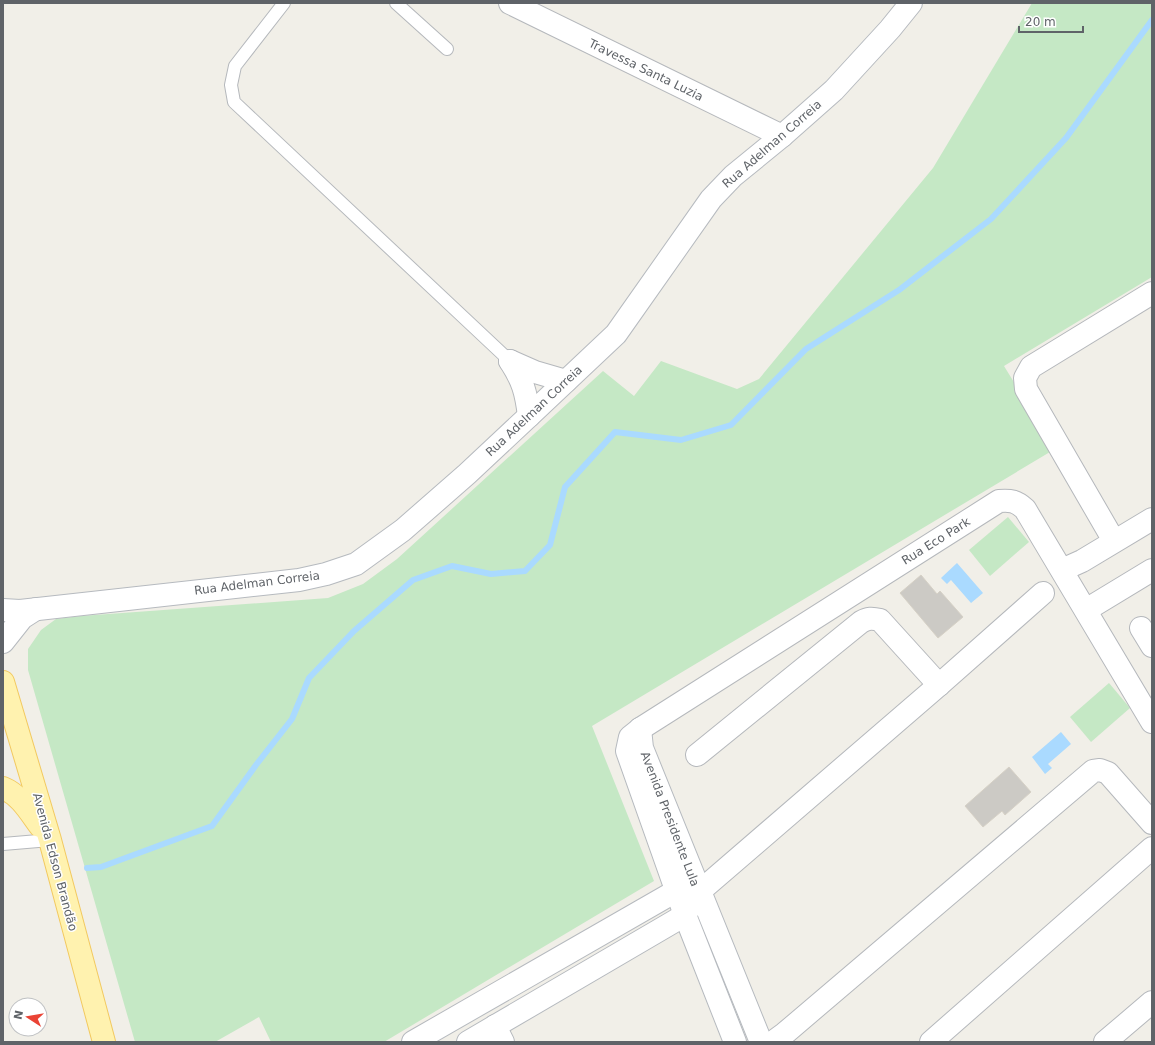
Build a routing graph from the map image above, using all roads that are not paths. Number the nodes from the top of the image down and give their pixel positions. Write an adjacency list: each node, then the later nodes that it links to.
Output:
1 (284, 3): 8 (lane)
2 (396, 3): 5 (lane)
3 (510, 3): 6 (street, Travessa Santa Luzia)
4 (911, 3): 6 (street, Rua Adelman Correia)
5 (447, 49)
6 (782, 136): 9 (street, Rua Adelman Correia)
7 (1152, 293): 12 (street)
8 (510, 361): 9 (street); 10 (street)
9 (566, 381): 10 (street, Rua Adelman Correia)
10 (529, 416): 16 (street, Rua Adelman Correia)
11 (1152, 519): 12 (street)
12 (1114, 541): 13 (street)
13 (1062, 570): 18 (street, Rua Eco Park); 23 (street, Rua Eco Park)
14 (1152, 570): 18 (street)
15 (1043, 593): 21 (street)
16 (36, 609): 17 (street, Rua Adelman Correia); 19 (street, Rua Adelman Correia)
17 (3, 610)
18 (1086, 610): 22 (street, Rua Eco Park)
19 (3, 642)
20 (3, 682): 27 (main road, Avenida Edson Brandão)
21 (939, 686): 24 (street); 31 (street)
22 (1152, 722)
23 (640, 729): 30 (street, Avenida Presidente Lula); 31 (street, Avenida Presidente Lula)
24 (697, 754)
25 (3, 788): 27 (main road)
26 (1152, 823): 40 (street)
27 (50, 840): 28 (lane); 35 (main road, Avenida Edson Brandão)
28 (3, 844)
29 (1152, 848): 41 (street)
30 (676, 891): 31 (street, Avenida Presidente Lula); 32 (street, Avenida Presidente Lula); 36 (street, Avenida Presidente Lula)
31 (699, 892): 32 (street, Avenida Presidente Lula); 39 (street, Avenida Presidente Lula)
32 (685, 914): 34 (street, Avenida Presidente Lula); 38 (street, Avenida Presidente Lula)
33 (1152, 1002): 42 (street)
34 (499, 1034): 37 (street, Avenida Presidente Lula)
35 (104, 1042)
36 (413, 1042)
37 (468, 1042)
38 (735, 1042)
39 (761, 1042)
40 (773, 1042)
41 (931, 1042)
42 (1105, 1042)

